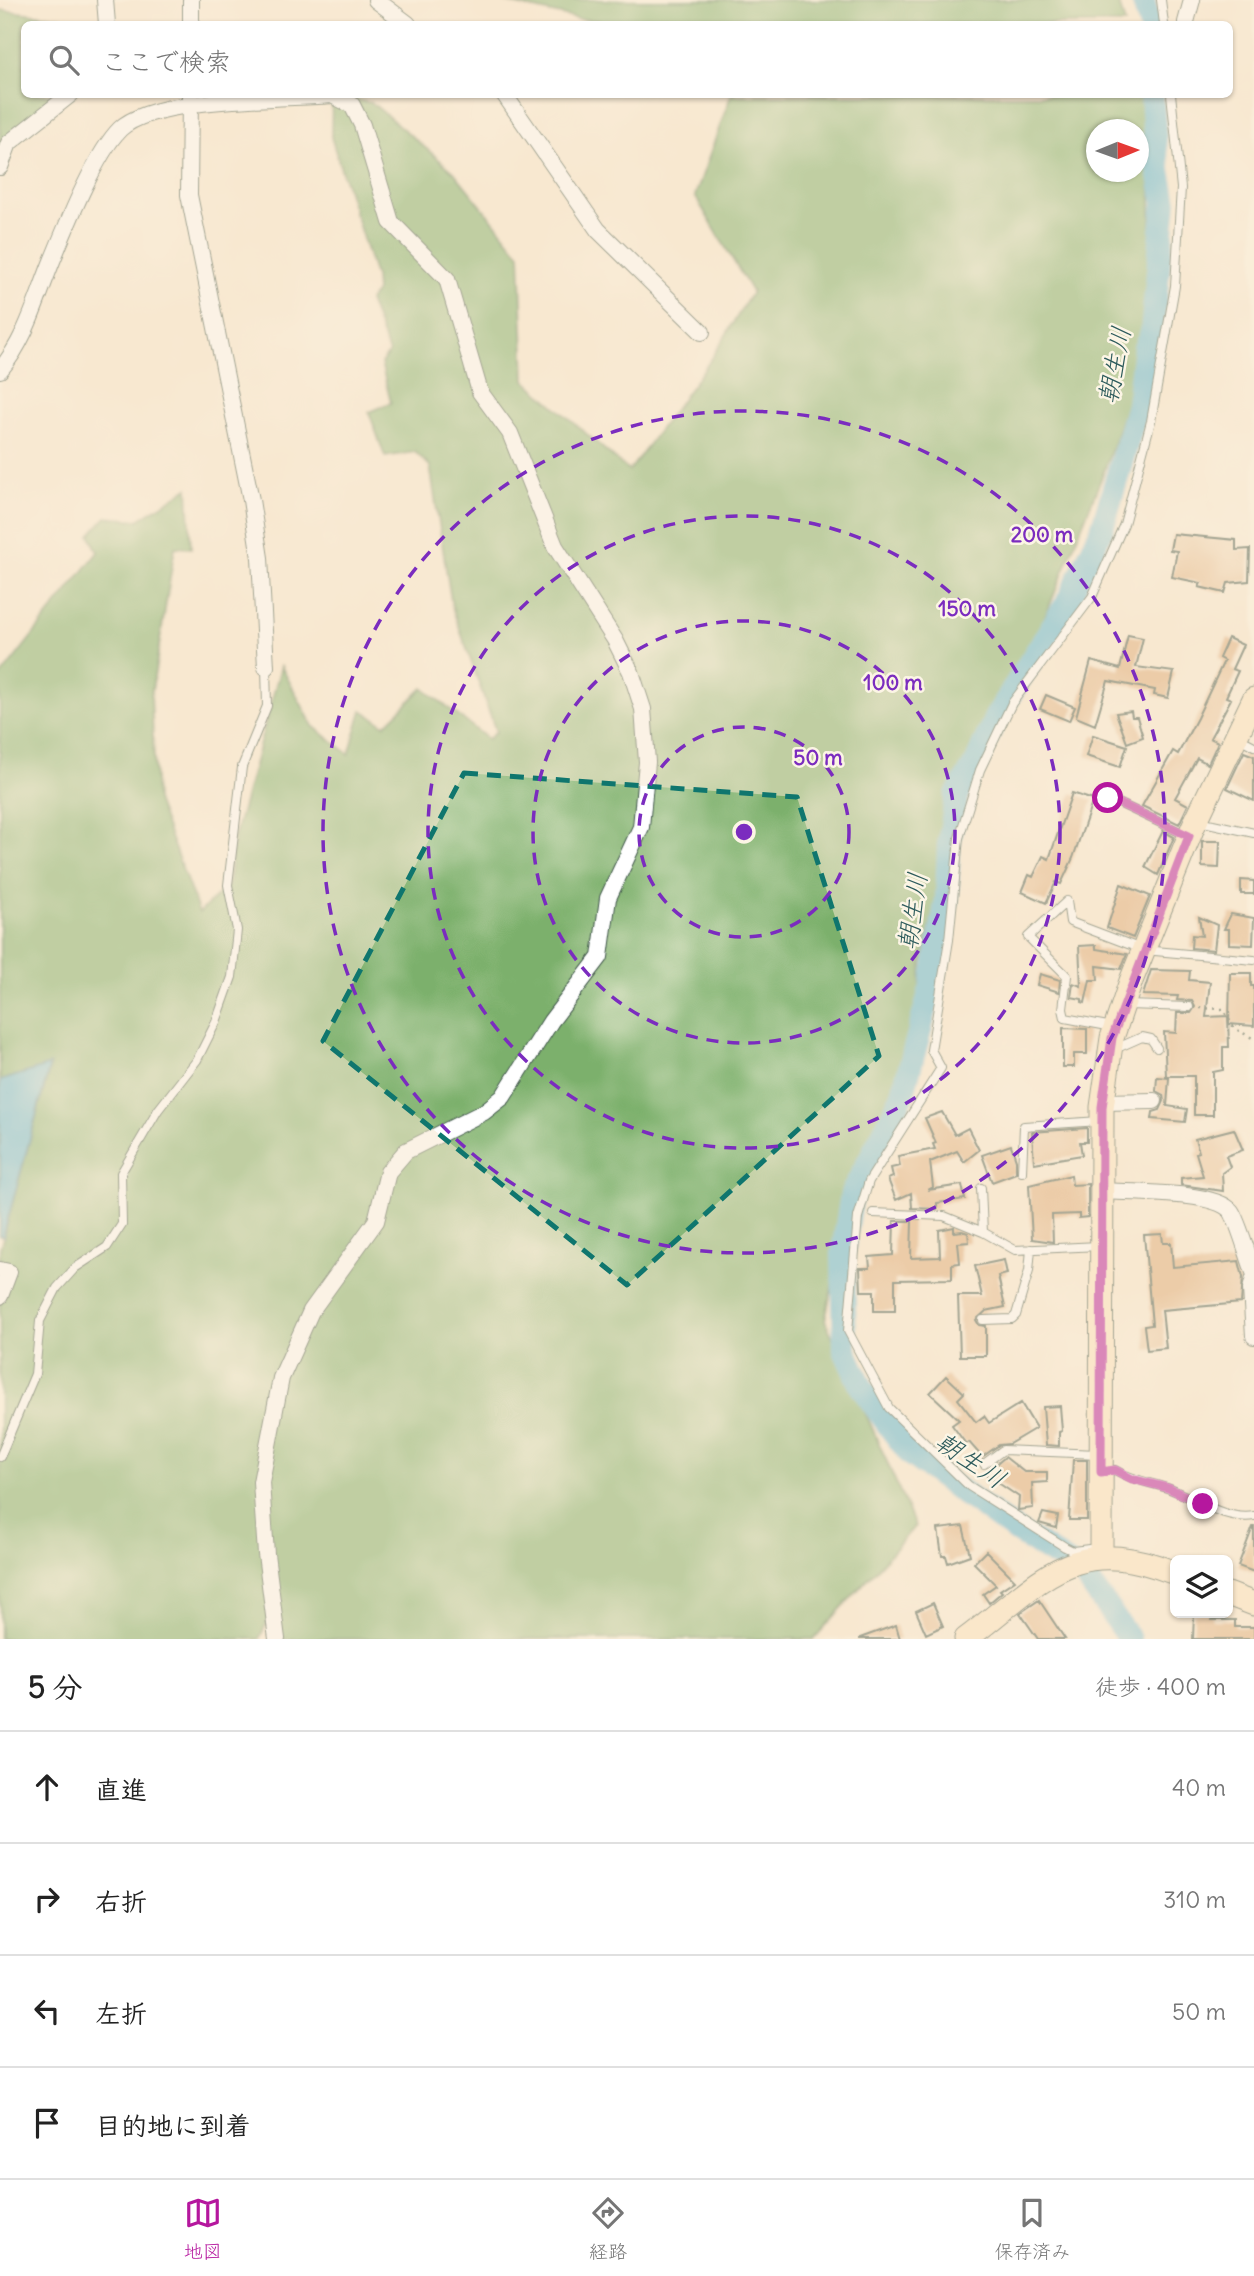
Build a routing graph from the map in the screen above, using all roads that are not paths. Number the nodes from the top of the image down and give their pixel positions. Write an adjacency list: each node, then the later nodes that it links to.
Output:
1 (105, 0): 6 (street)
2 (191, 0): 7 (street)
3 (376, 0): 8 (street)
4 (1161, 0): 9 (lane)
5 (1192, 0): 10 (street)
6 (107, 21)
7 (191, 21)
8 (404, 21)
9 (1164, 21)
10 (1186, 21)
11 (66, 98): 17 (street)
12 (247, 98): 16 (street)
13 (338, 98): 55 (street)
14 (507, 98): 18 (street)
15 (1171, 98): 51 (lane)
16 (190, 100): 19 (street); 20 (street)
17 (0, 167)
18 (702, 332)
19 (0, 370)
20 (266, 667): 47 (lane)
21 (1254, 699): 22 (street)
22 (1245, 742): 24 (street)
23 (1108, 798): 24 (lane)
24 (1192, 828): 25 (lane); 26 (street)
25 (1254, 833)
26 (1144, 950): 27 (lane); 28 (street); 30 (lane)
27 (1254, 960)
28 (1124, 1005): 29 (lane); 30 (street)
29 (1189, 1007)
30 (1116, 1027): 32 (street)
31 (1157, 1048): 32 (lane)
32 (1111, 1051): 34 (street)
33 (1154, 1101): 34 (street)
34 (1103, 1112): 35 (lane); 37 (street)
35 (1023, 1172)
36 (981, 1188): 39 (lane)
37 (1104, 1191): 40 (street); 43 (street)
38 (873, 1213): 39 (lane)
39 (983, 1232): 41 (lane)
40 (1104, 1246): 41 (lane); 48 (street)
41 (1031, 1249): 45 (lane)
42 (0, 1270): 44 (street)
43 (1254, 1277): 46 (street)
44 (0, 1296)
45 (983, 1320)
46 (1254, 1336)
47 (0, 1457)
48 (1101, 1463): 49 (lane); 50 (lane); 51 (street)
49 (984, 1464)
50 (1254, 1516)
51 (1093, 1554): 52 (street); 56 (street)
52 (1170, 1571)
53 (1233, 1596): 54 (street)
54 (1254, 1604)
55 (277, 1639)
56 (966, 1639)

